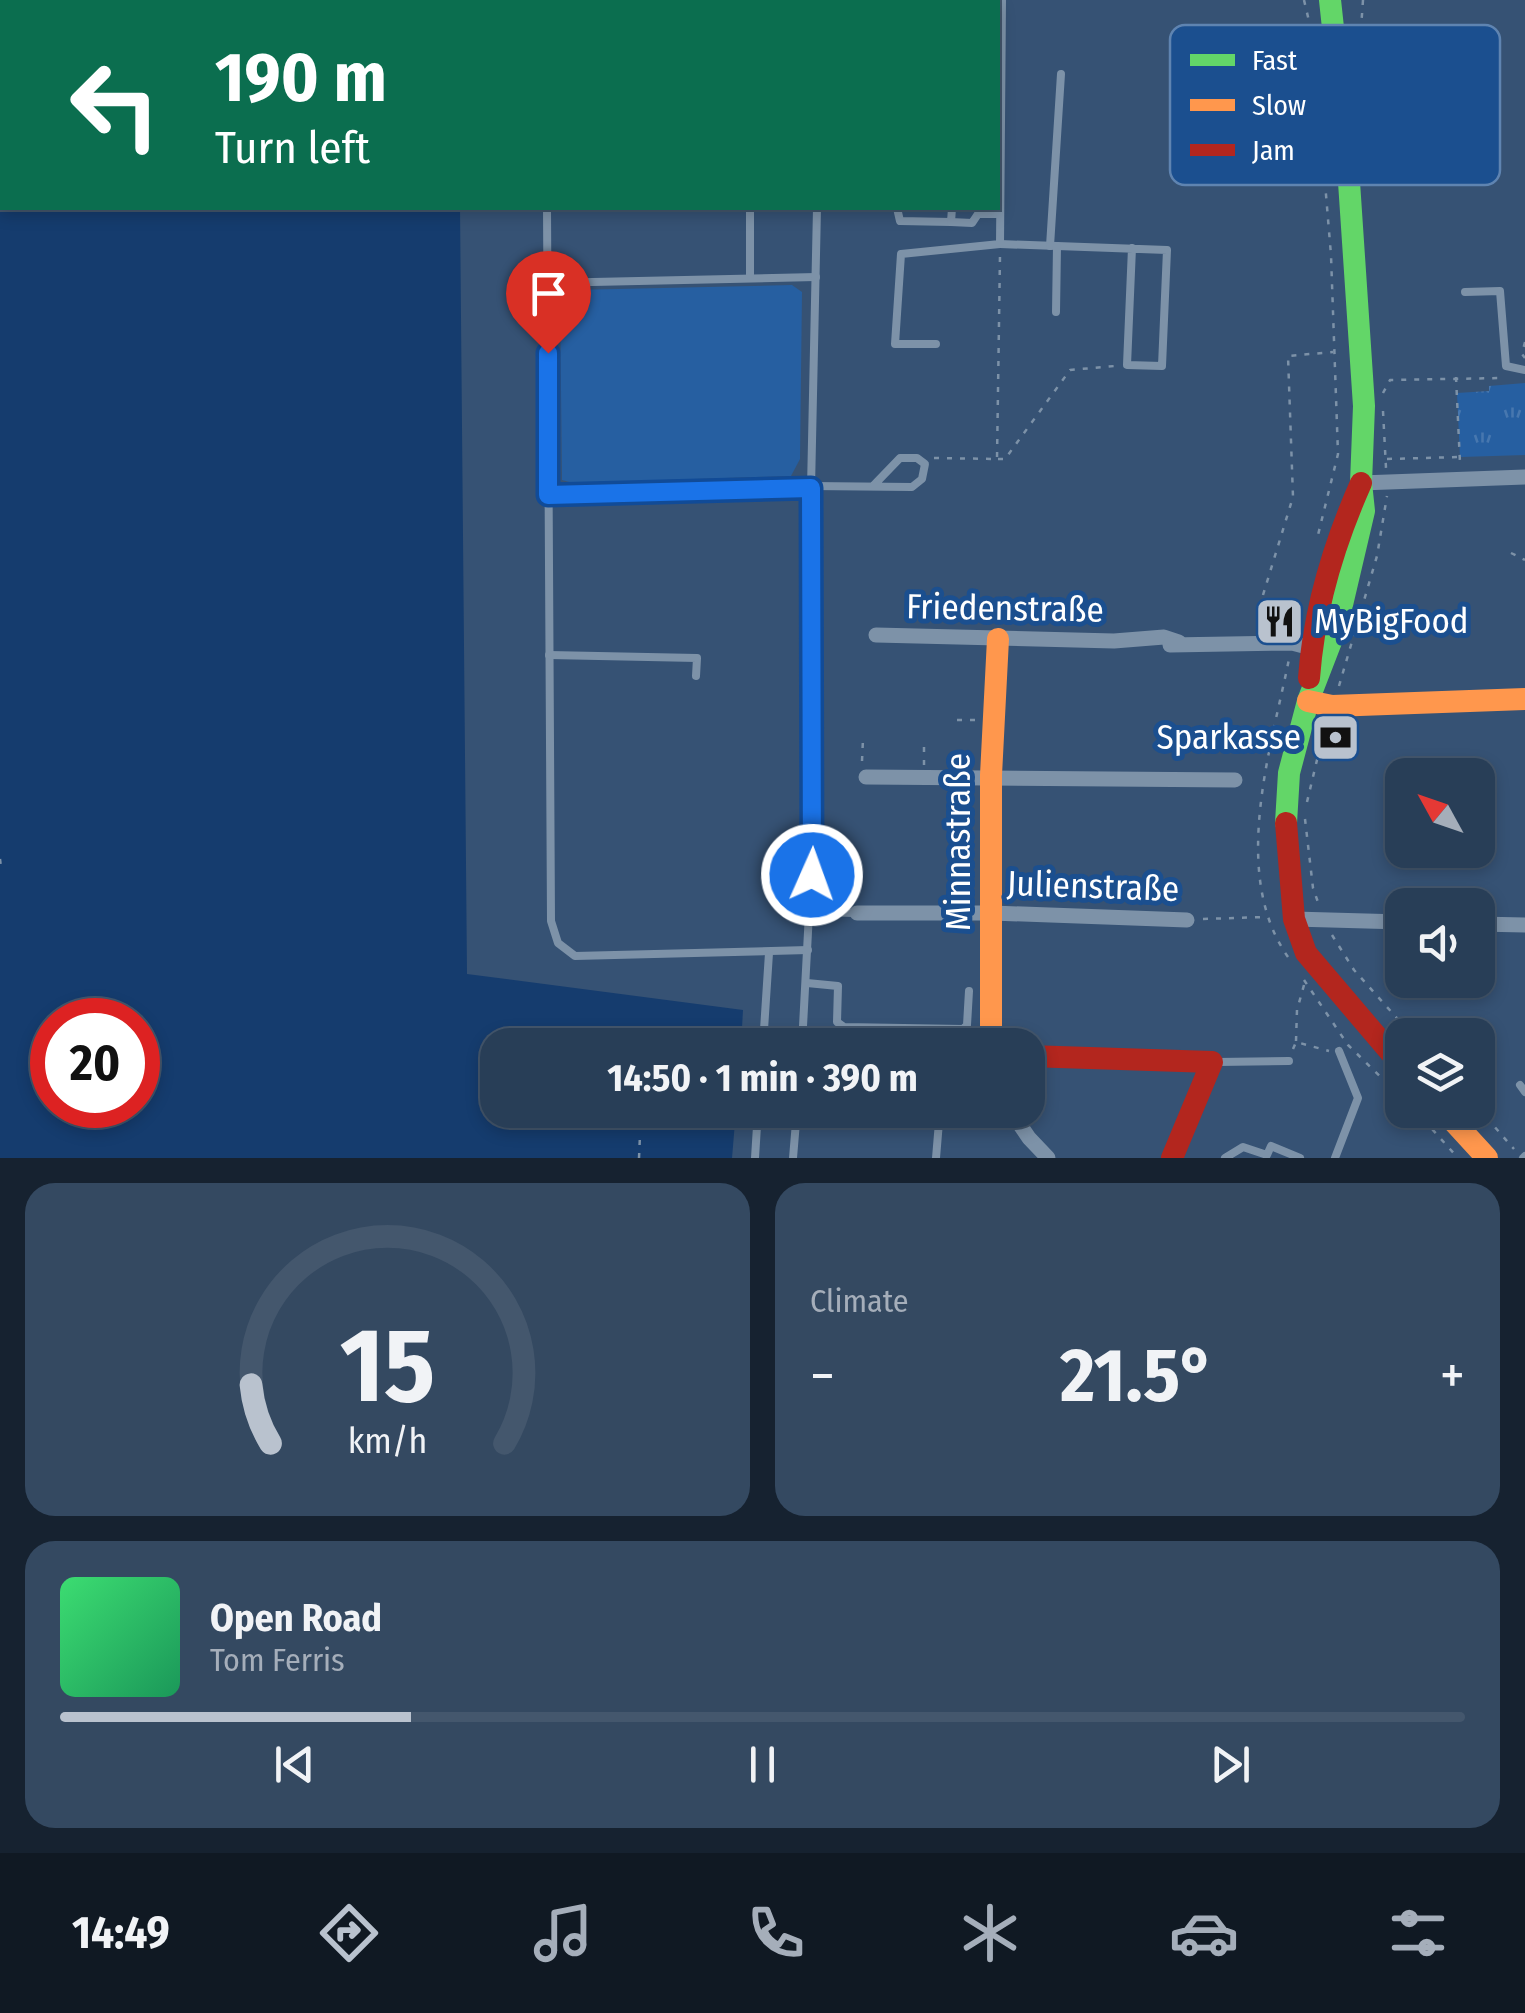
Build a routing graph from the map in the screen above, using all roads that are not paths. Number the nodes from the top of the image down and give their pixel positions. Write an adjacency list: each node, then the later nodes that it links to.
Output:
1 (1002, 0): 5 (lane)
2 (1330, 0): 3 (main road)
3 (1333, 25)
4 (1061, 74): 17 (lane)
5 (1000, 143)
6 (1349, 185): 27 (main road)
7 (547, 210): 21 (lane)
8 (750, 210): 19 (lane)
9 (817, 210): 20 (lane)
10 (897, 210): 15 (lane)
11 (952, 210): 15 (lane)
12 (999, 210): 14 (lane)
13 (978, 211): 14 (lane); 15 (lane)
14 (999, 214): 16 (lane)
15 (951, 222)
16 (1000, 244): 17 (lane); 24 (lane)
17 (1054, 246): 18 (lane); 23 (lane)
18 (1132, 248): 18 (lane)
19 (750, 278): 20 (lane); 21 (lane)
20 (816, 278): 29 (lane)
21 (547, 282): 30 (lane)
22 (1465, 292): 25 (lane)
23 (1056, 312)
24 (936, 344)
25 (1525, 370)
26 (1525, 477): 27 (street)
27 (1361, 482): 33 (main road); 37 (main road)
28 (873, 486): 28 (lane); 29 (lane)
29 (811, 487): 30 (lane); 41 (lane)
30 (548, 495): 34 (lane)
31 (876, 635): 32 (street, Friedenstraße)
32 (998, 640): 33 (street, Friedenstraße); 39 (main road, Minnastraße)
33 (1311, 648): 37 (main road)
34 (549, 655): 35 (lane); 50 (lane)
35 (696, 676)
36 (1525, 698): 37 (main road)
37 (1308, 701): 44 (main road)
38 (866, 776): 39 (street)
39 (991, 776): 40 (street); 43 (main road, Minnastraße)
40 (1235, 780)
41 (811, 912): 42 (lane); 49 (lane)
42 (858, 913): 43 (street, Julienstraße)
43 (992, 913): 45 (street, Julienstraße); 55 (main road, Minnastraße)
44 (1294, 919): 46 (street); 56 (main road); 57 (main road)
45 (1188, 920)
46 (1385, 922)
47 (1495, 924): 48 (street)
48 (1525, 925)
49 (808, 950): 50 (lane); 51 (lane)
50 (769, 953): 53 (lane)
51 (807, 983): 52 (lane); 54 (lane)
52 (969, 991)
53 (763, 1028)
54 (803, 1028)
55 (991, 1028)
56 (1385, 1036)
57 (1385, 1047)
58 (1338, 1051): 75 (lane)
59 (1045, 1057): 61 (main road)
60 (1289, 1061): 61 (lane)
61 (1212, 1062): 72 (main road)
62 (757, 1128): 68 (lane)
63 (796, 1128): 69 (lane)
64 (938, 1128): 70 (lane)
65 (1022, 1128): 71 (street)
66 (1459, 1128): 76 (main road)
67 (1468, 1128): 77 (main road)
68 (755, 1158)
69 (793, 1158)
70 (936, 1158)
71 (1048, 1158)
72 (1172, 1158)
73 (1225, 1158): 74 (lane)
74 (1300, 1158)
75 (1336, 1158)
76 (1486, 1158)
77 (1495, 1158)

